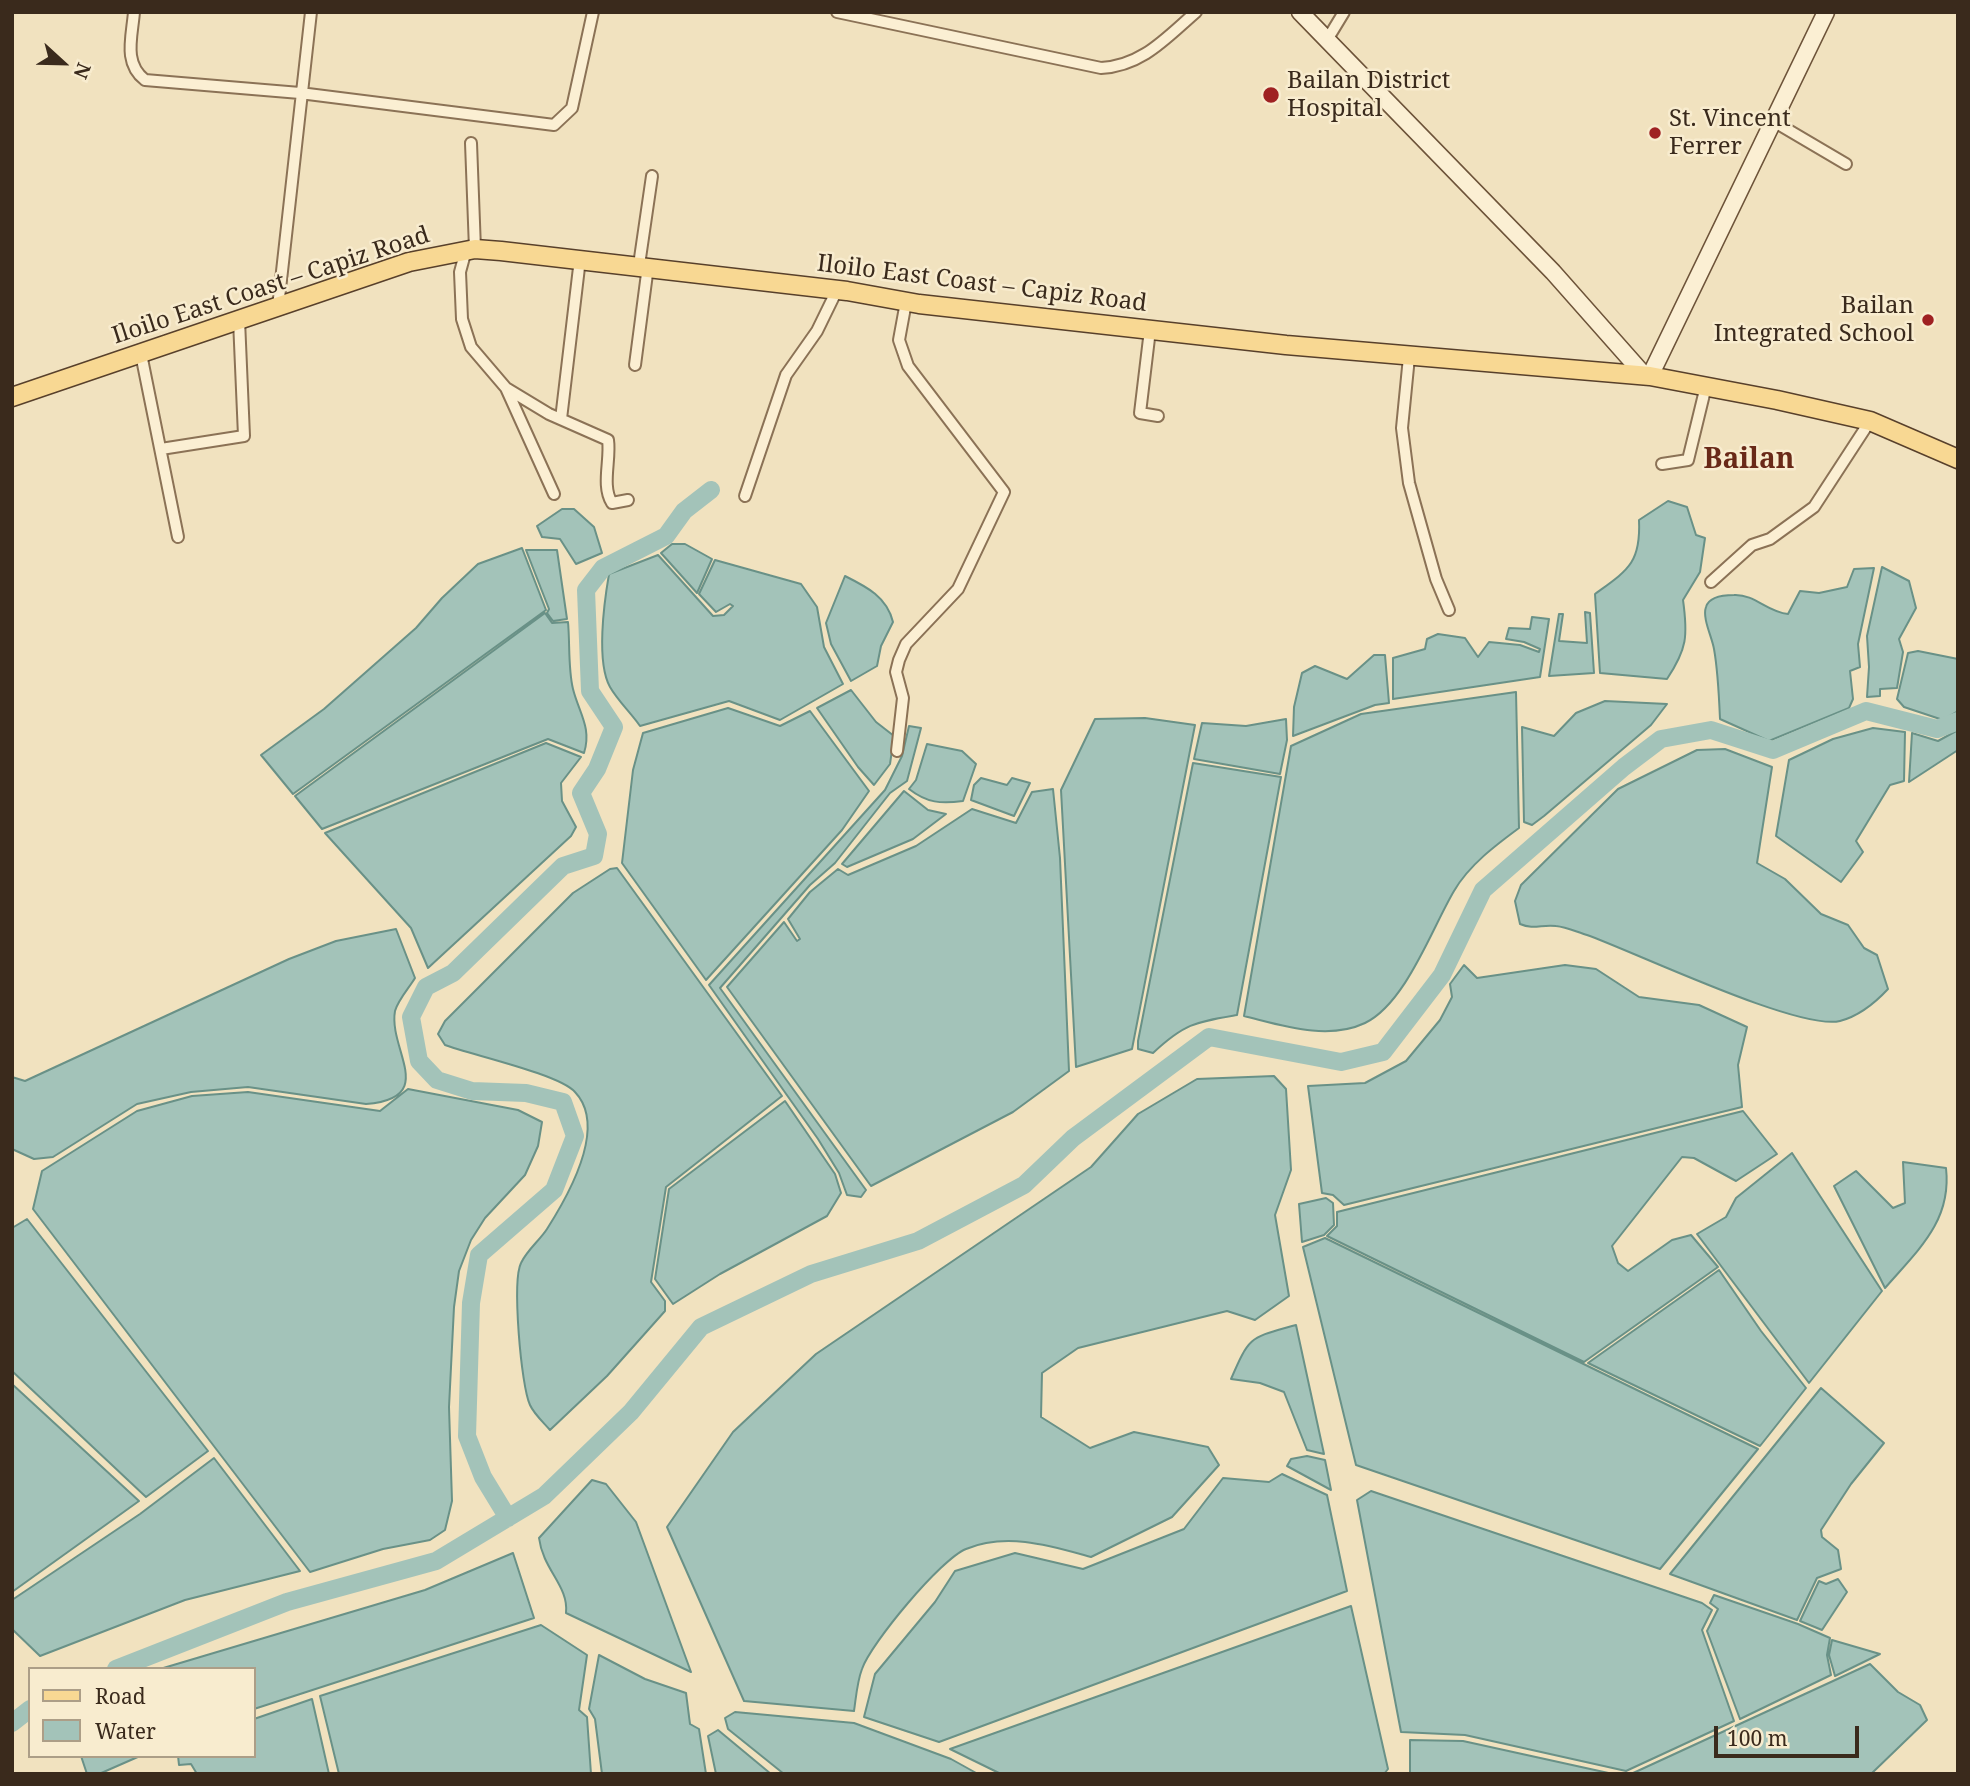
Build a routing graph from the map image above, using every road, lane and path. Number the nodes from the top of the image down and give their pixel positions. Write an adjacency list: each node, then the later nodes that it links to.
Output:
1 (134, 12): 10 (street)
2 (311, 12): 10 (street)
3 (593, 12): 10 (street)
4 (837, 12): 5 (street)
5 (1196, 12)
6 (1300, 12): 9 (main road)
7 (1344, 12): 9 (street)
8 (1826, 12): 11 (main road)
9 (1327, 40): 26 (main road)
10 (300, 93): 20 (street)
11 (1773, 121): 13 (street); 26 (main road)
12 (471, 143): 15 (street)
13 (1846, 164)
14 (652, 176): 17 (street)
15 (470, 249): 16 (main road, Iloilo East Coast – Capiz Road); 20 (main road, Iloilo East Coast – Capiz Road); 28 (street)
16 (580, 259): 17 (main road, Iloilo East Coast – Capiz Road); 31 (street)
17 (644, 266): 18 (main road, Iloilo East Coast – Capiz Road); 25 (street)
18 (837, 289): 19 (main road, Iloilo East Coast – Capiz Road); 37 (street)
19 (906, 302): 22 (main road, Iloilo East Coast – Capiz Road); 42 (street)
20 (278, 307): 21 (main road, Iloilo East Coast – Capiz Road)
21 (239, 320): 23 (main road, Iloilo East Coast – Capiz Road); 33 (street)
22 (1150, 330): 24 (main road, Iloilo East Coast – Capiz Road); 30 (street)
23 (141, 354): 29 (main road, Iloilo East Coast – Capiz Road); 33 (street)
24 (1409, 357): 26 (main road, Iloilo East Coast – Capiz Road); 41 (street)
25 (635, 365)
26 (1647, 376): 27 (main road, Iloilo East Coast – Capiz Road)
27 (1706, 386): 32 (main road, Iloilo East Coast – Capiz Road); 35 (street)
28 (506, 388): 31 (street); 36 (street)
29 (12, 397)
30 (1158, 416)
31 (561, 419): 38 (street)
32 (1870, 421): 34 (main road, Iloilo East Coast – Capiz Road); 40 (street)
33 (161, 449): 39 (street)
34 (1958, 459)
35 (1662, 464)
36 (554, 494)
37 (745, 496)
38 (628, 500)
39 (178, 537)
40 (1711, 582)
41 (1449, 610)
42 (897, 751)

